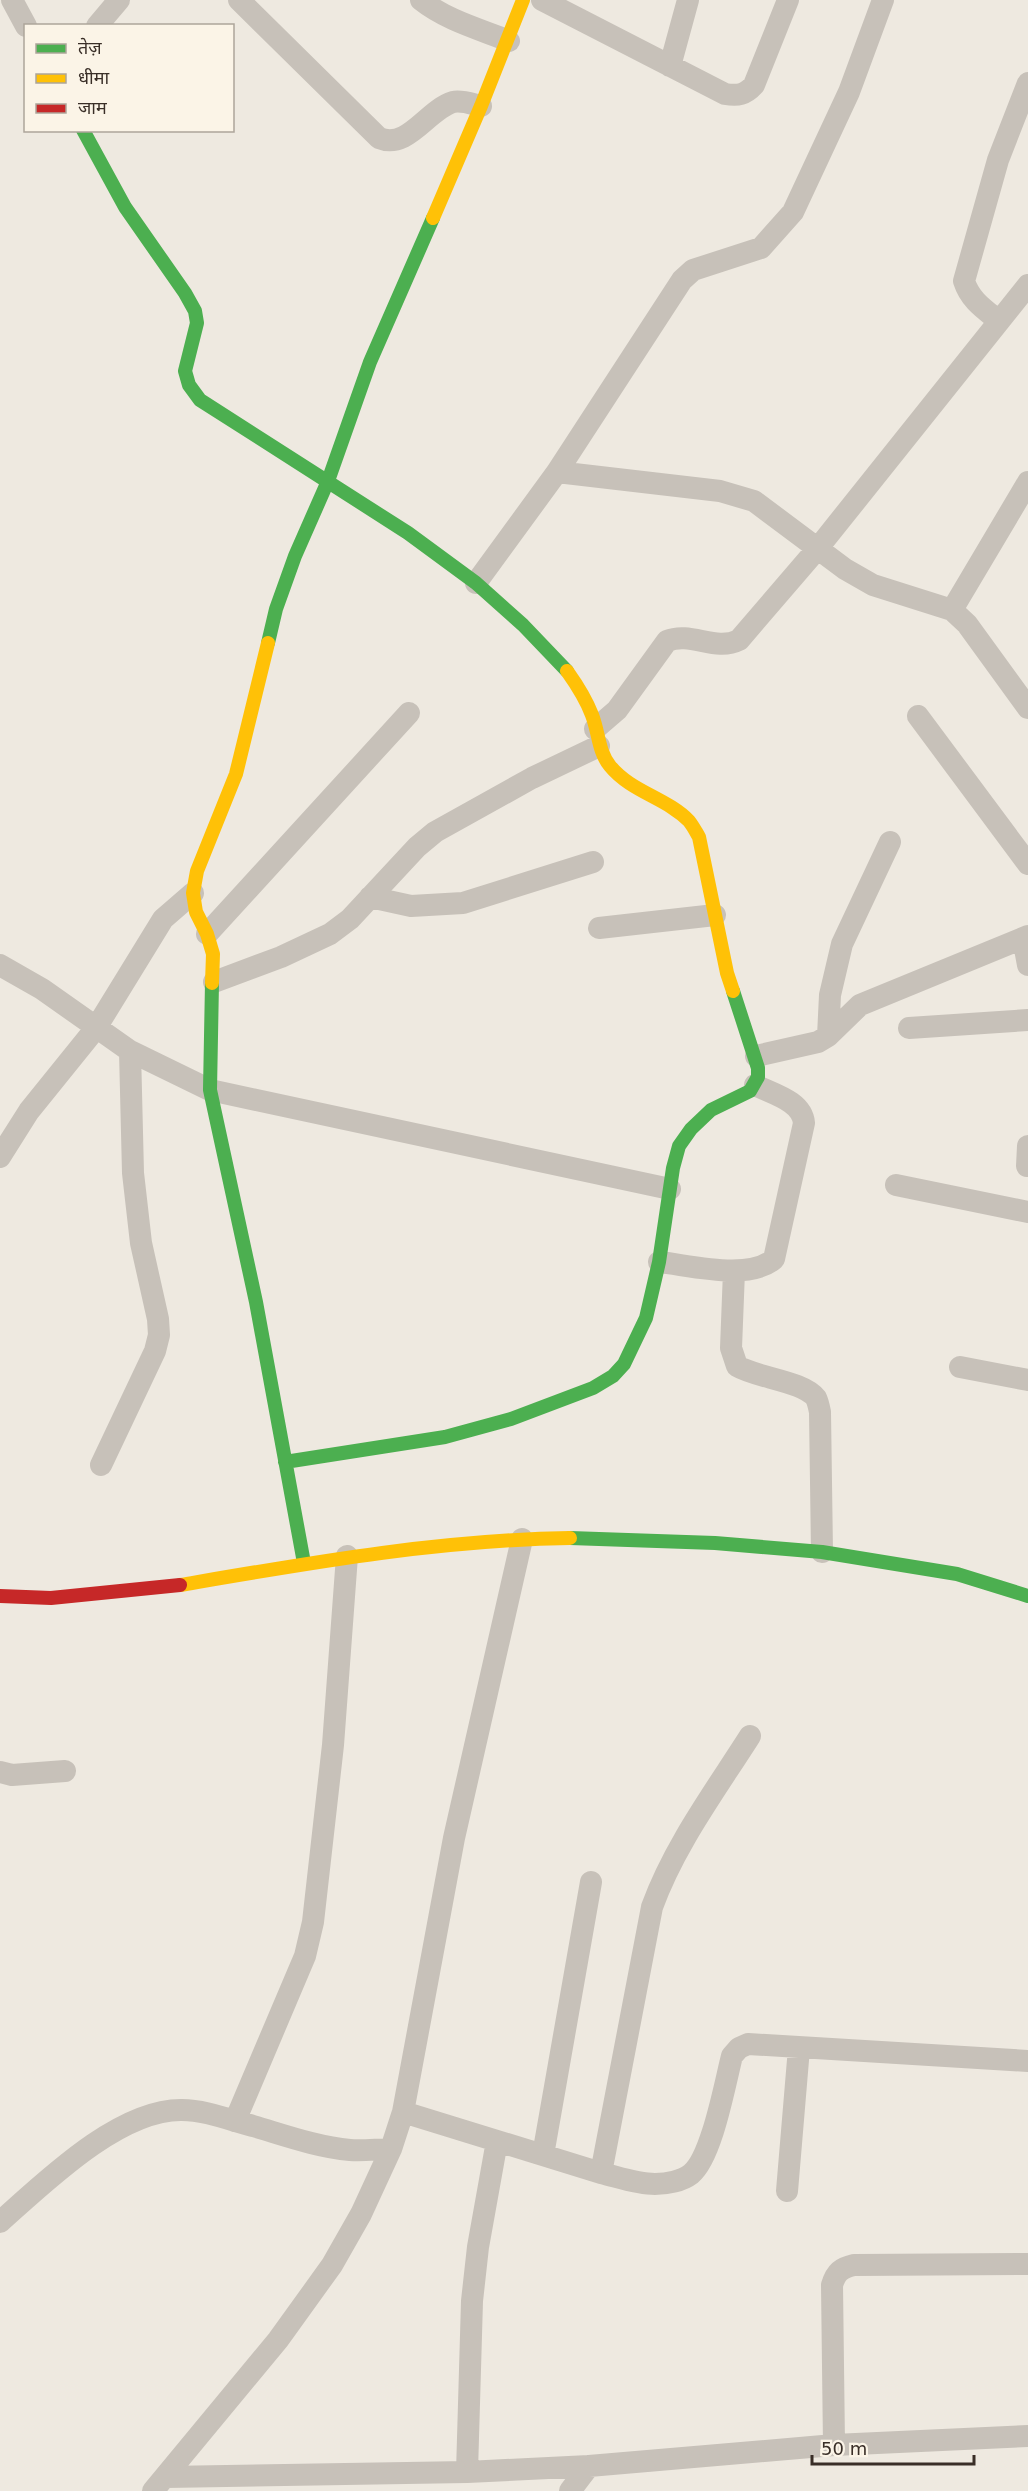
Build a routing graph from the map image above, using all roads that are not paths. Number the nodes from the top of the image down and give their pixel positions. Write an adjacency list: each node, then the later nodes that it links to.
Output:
1 (119, 0): 11 (street)
2 (239, 0): 15 (street)
3 (421, 0): 12 (street)
4 (523, 0): 12 (street)
5 (542, 0): 13 (street)
6 (688, 0): 13 (street)
7 (788, 0): 13 (street)
8 (883, 0): 20 (street)
9 (8, 5): 10 (street)
10 (24, 24)
11 (99, 24)
12 (508, 40): 15 (street)
13 (670, 66)
14 (1028, 83): 16 (street)
15 (481, 106): 21 (street)
16 (1022, 118): 19 (street)
17 (84, 132): 21 (street)
18 (1028, 285): 19 (street)
19 (999, 321): 23 (street)
20 (556, 472): 23 (street); 24 (street)
21 (328, 481): 24 (street); 33 (street)
22 (1028, 482): 25 (street)
23 (818, 548): 25 (street); 29 (street)
24 (476, 583): 29 (street)
25 (952, 610): 26 (street)
26 (1028, 708)
27 (409, 713): 37 (street)
28 (918, 716): 32 (street)
29 (597, 737): 34 (street); 35 (street)
30 (890, 842): 45 (street)
31 (593, 862): 34 (street)
32 (1028, 864)
33 (193, 893): 37 (street); 43 (street)
34 (370, 897): 41 (street)
35 (715, 915): 36 (street); 47 (street)
36 (599, 927)
37 (207, 934): 41 (street)
38 (1026, 937): 40 (street); 45 (street)
39 (0, 965): 43 (street)
40 (1028, 965)
41 (214, 982): 49 (street)
42 (1028, 1020): 44 (street)
43 (96, 1028): 46 (street); 50 (street)
44 (909, 1028)
45 (828, 1036): 47 (street)
46 (130, 1051): 49 (street); 59 (street)
47 (756, 1056): 48 (street)
48 (755, 1085): 52 (street); 55 (street)
49 (210, 1090): 52 (street); 58 (street)
50 (0, 1157)
51 (896, 1185): 53 (street)
52 (670, 1189): 54 (street)
53 (1028, 1212)
54 (659, 1262): 55 (street); 58 (street)
55 (734, 1271): 61 (street)
56 (960, 1366): 57 (street)
57 (1028, 1380)
58 (285, 1462): 63 (street)
59 (101, 1465)
60 (522, 1539): 61 (street); 62 (street); 72 (street)
61 (822, 1552): 65 (street)
62 (346, 1556): 63 (street); 73 (street)
63 (304, 1563): 64 (street)
64 (0, 1596)
65 (1028, 1596)
66 (750, 1736): 77 (street)
67 (66, 1771): 68 (street)
68 (0, 1772)
69 (591, 1882): 76 (street)
70 (799, 2048): 71 (street); 77 (street); 78 (street)
71 (1028, 2061)
72 (403, 2112): 74 (street); 75 (street)
73 (235, 2121): 75 (street); 79 (street)
74 (497, 2141): 76 (street); 84 (street)
75 (391, 2149): 85 (street)
76 (543, 2155): 77 (street)
77 (601, 2173)
78 (787, 2191)
79 (0, 2222)
80 (1028, 2264): 82 (street)
81 (1028, 2436): 82 (street)
82 (834, 2445): 83 (street)
83 (589, 2466): 84 (street); 86 (street)
84 (467, 2472): 85 (street)
85 (159, 2484)
86 (570, 2491)

